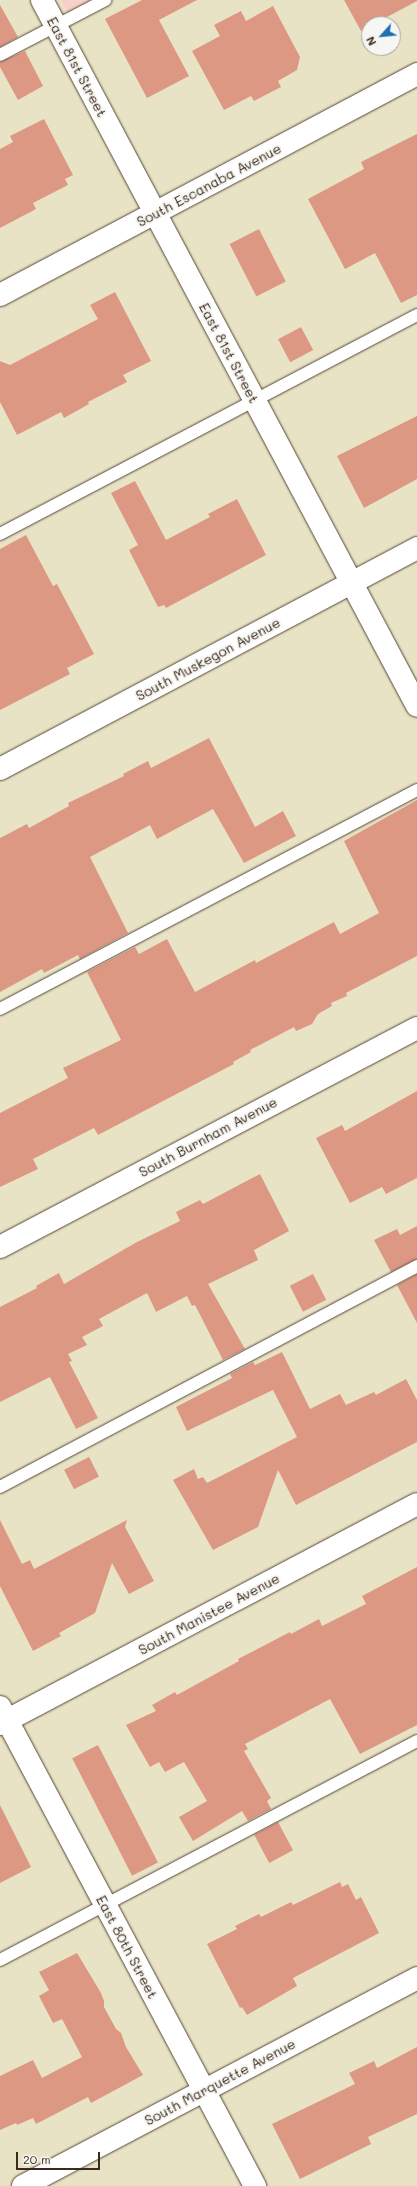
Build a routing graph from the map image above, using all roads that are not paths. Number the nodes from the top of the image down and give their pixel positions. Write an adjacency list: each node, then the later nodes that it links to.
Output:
1 (42, 0): 3 (street, East 81st Street)
2 (105, 0): 3 (lane)
3 (56, 26): 4 (lane); 6 (street, East 81st Street)
4 (0, 55)
5 (417, 74): 6 (street, South Escanaba Avenue)
6 (155, 214): 7 (street, South Escanaba Avenue); 9 (street, East 81st Street)
7 (0, 295)
8 (417, 316): 9 (lane)
9 (255, 402): 10 (lane); 12 (street, East 81st Street)
10 (0, 534)
11 (417, 548): 12 (street, South Muskegon Avenue)
12 (352, 583): 13 (street, East 81st Street); 14 (street, South Muskegon Avenue)
13 (417, 706)
14 (0, 769)
15 (417, 790): 16 (lane)
16 (0, 1009)
17 (417, 1028): 18 (street, South Burnham Avenue)
18 (0, 1247)
19 (417, 1266): 20 (lane)
20 (0, 1486)
21 (417, 1504): 22 (street, South Manistee Avenue)
22 (2, 1717): 24 (street, East 80th Street)
23 (417, 1741): 24 (lane)
24 (105, 1904): 25 (lane); 27 (street, East 80th Street)
25 (0, 1960)
26 (417, 1978): 27 (street, South Marquette Avenue)
27 (204, 2090): 28 (street, South Marquette Avenue); 29 (street, East 80th Street)
28 (23, 2186)
29 (255, 2186)

